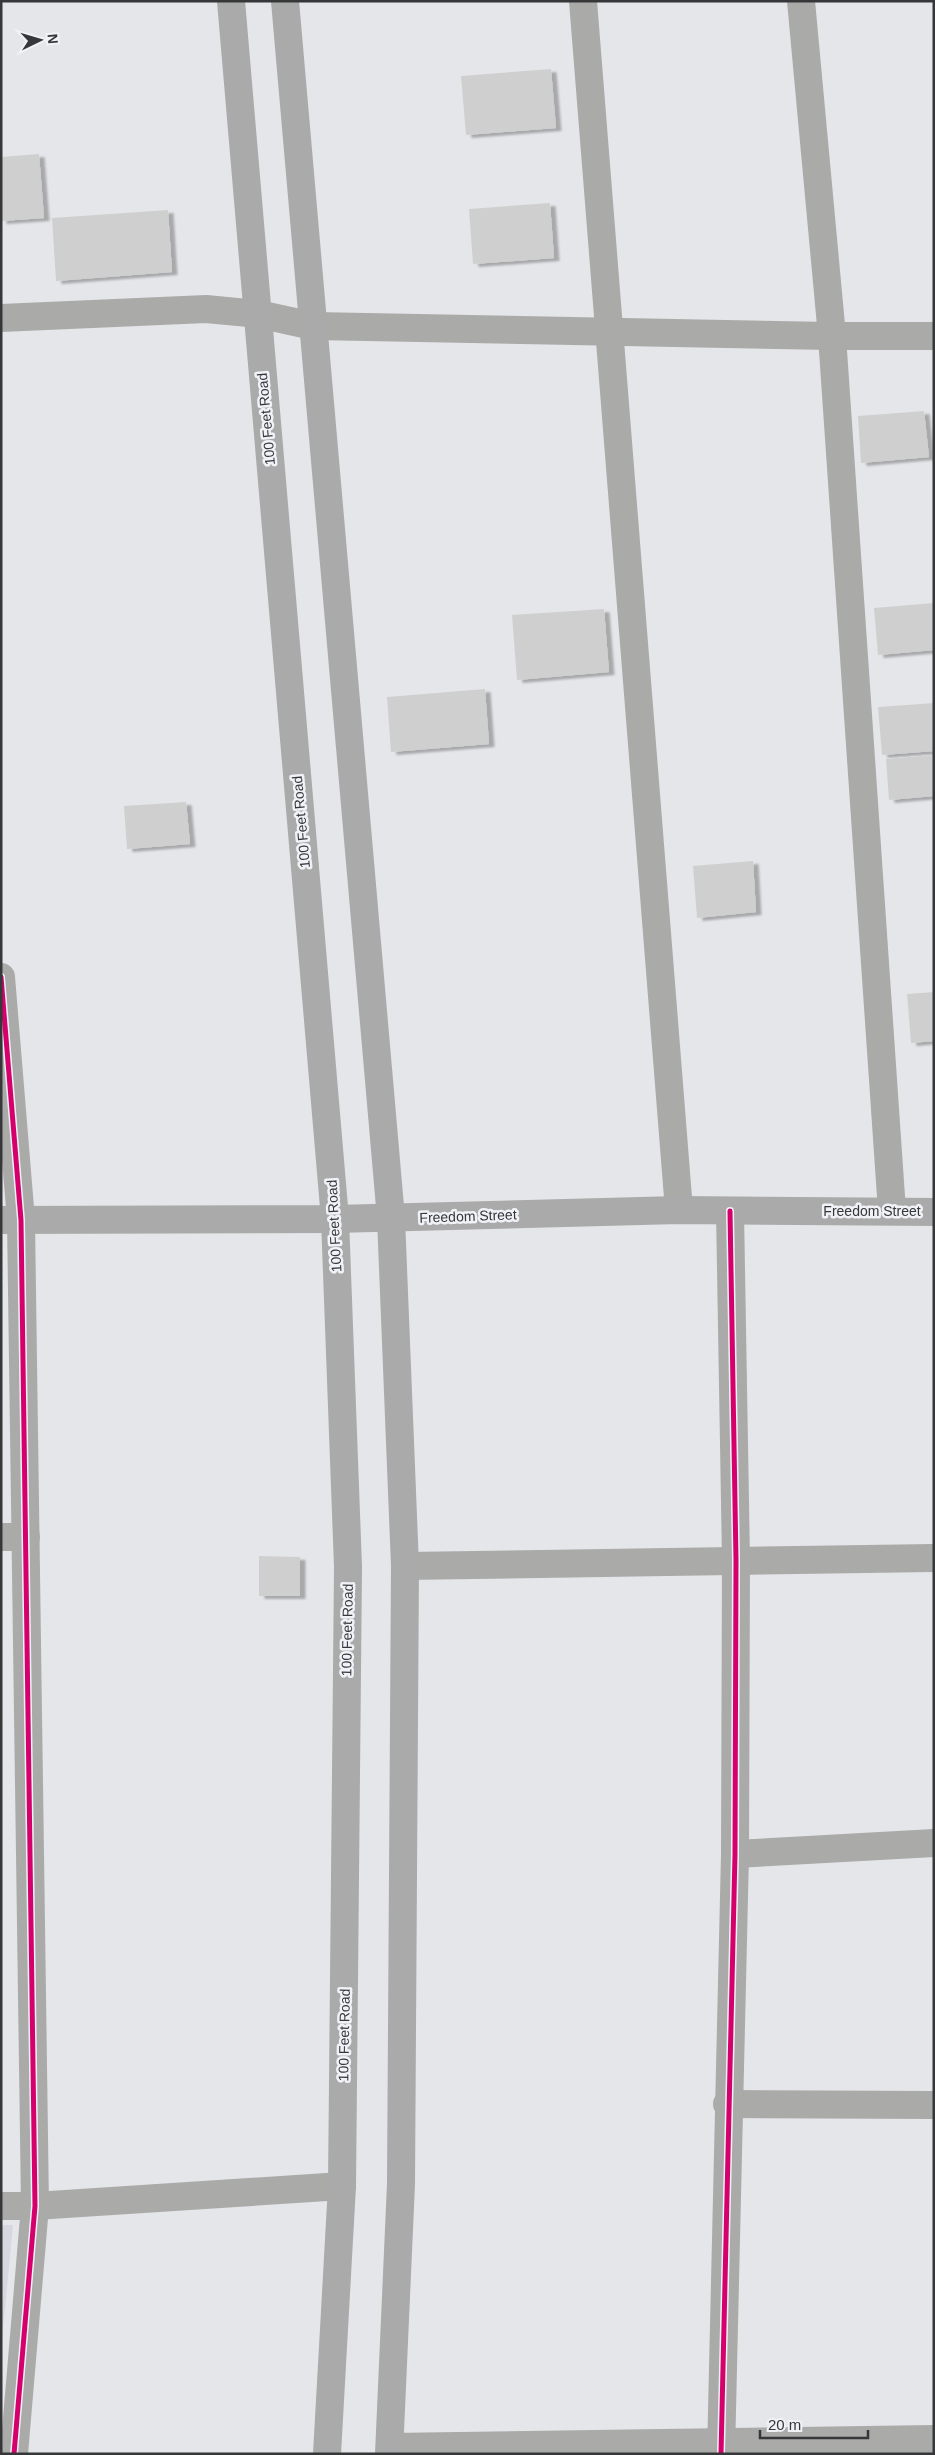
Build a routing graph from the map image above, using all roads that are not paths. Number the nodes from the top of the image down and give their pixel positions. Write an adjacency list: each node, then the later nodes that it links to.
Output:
1 (231, 1): 5 (main road, 100 Feet Road)
2 (285, 1): 7 (main road)
3 (583, 1): 8 (street)
4 (801, 1): 9 (street)
5 (258, 314): 6 (street); 7 (street); 17 (main road, 100 Feet Road)
6 (1, 318)
7 (313, 326): 8 (street); 16 (main road)
8 (610, 331): 9 (street); 12 (street)
9 (832, 336): 10 (street); 14 (street)
10 (934, 336)
11 (1, 977): 18 (street)
12 (679, 1210): 13 (main road, Freedom Street); 16 (main road, Freedom Street)
13 (730, 1211): 14 (main road, Freedom Street); 21 (street)
14 (892, 1211): 15 (main road, Freedom Street)
15 (934, 1212)
16 (391, 1218): 17 (main road, Freedom Street); 22 (main road)
17 (335, 1219): 18 (main road, Freedom Street); 27 (main road, 100 Feet Road)
18 (11, 1220): 19 (street)
19 (14, 1537): 29 (street)
20 (934, 1558): 21 (street)
21 (736, 1560): 22 (street); 24 (street)
22 (405, 1566): 32 (main road)
23 (934, 1843): 24 (street)
24 (735, 1854): 25 (street)
25 (727, 2104): 26 (street); 31 (street)
26 (934, 2105)
27 (342, 2186): 29 (street); 34 (main road, 100 Feet Road)
28 (1, 2206): 29 (street)
29 (35, 2206): 33 (street)
30 (934, 2439): 31 (street)
31 (721, 2448): 32 (street)
32 (390, 2450)
33 (14, 2454)
34 (327, 2454)

